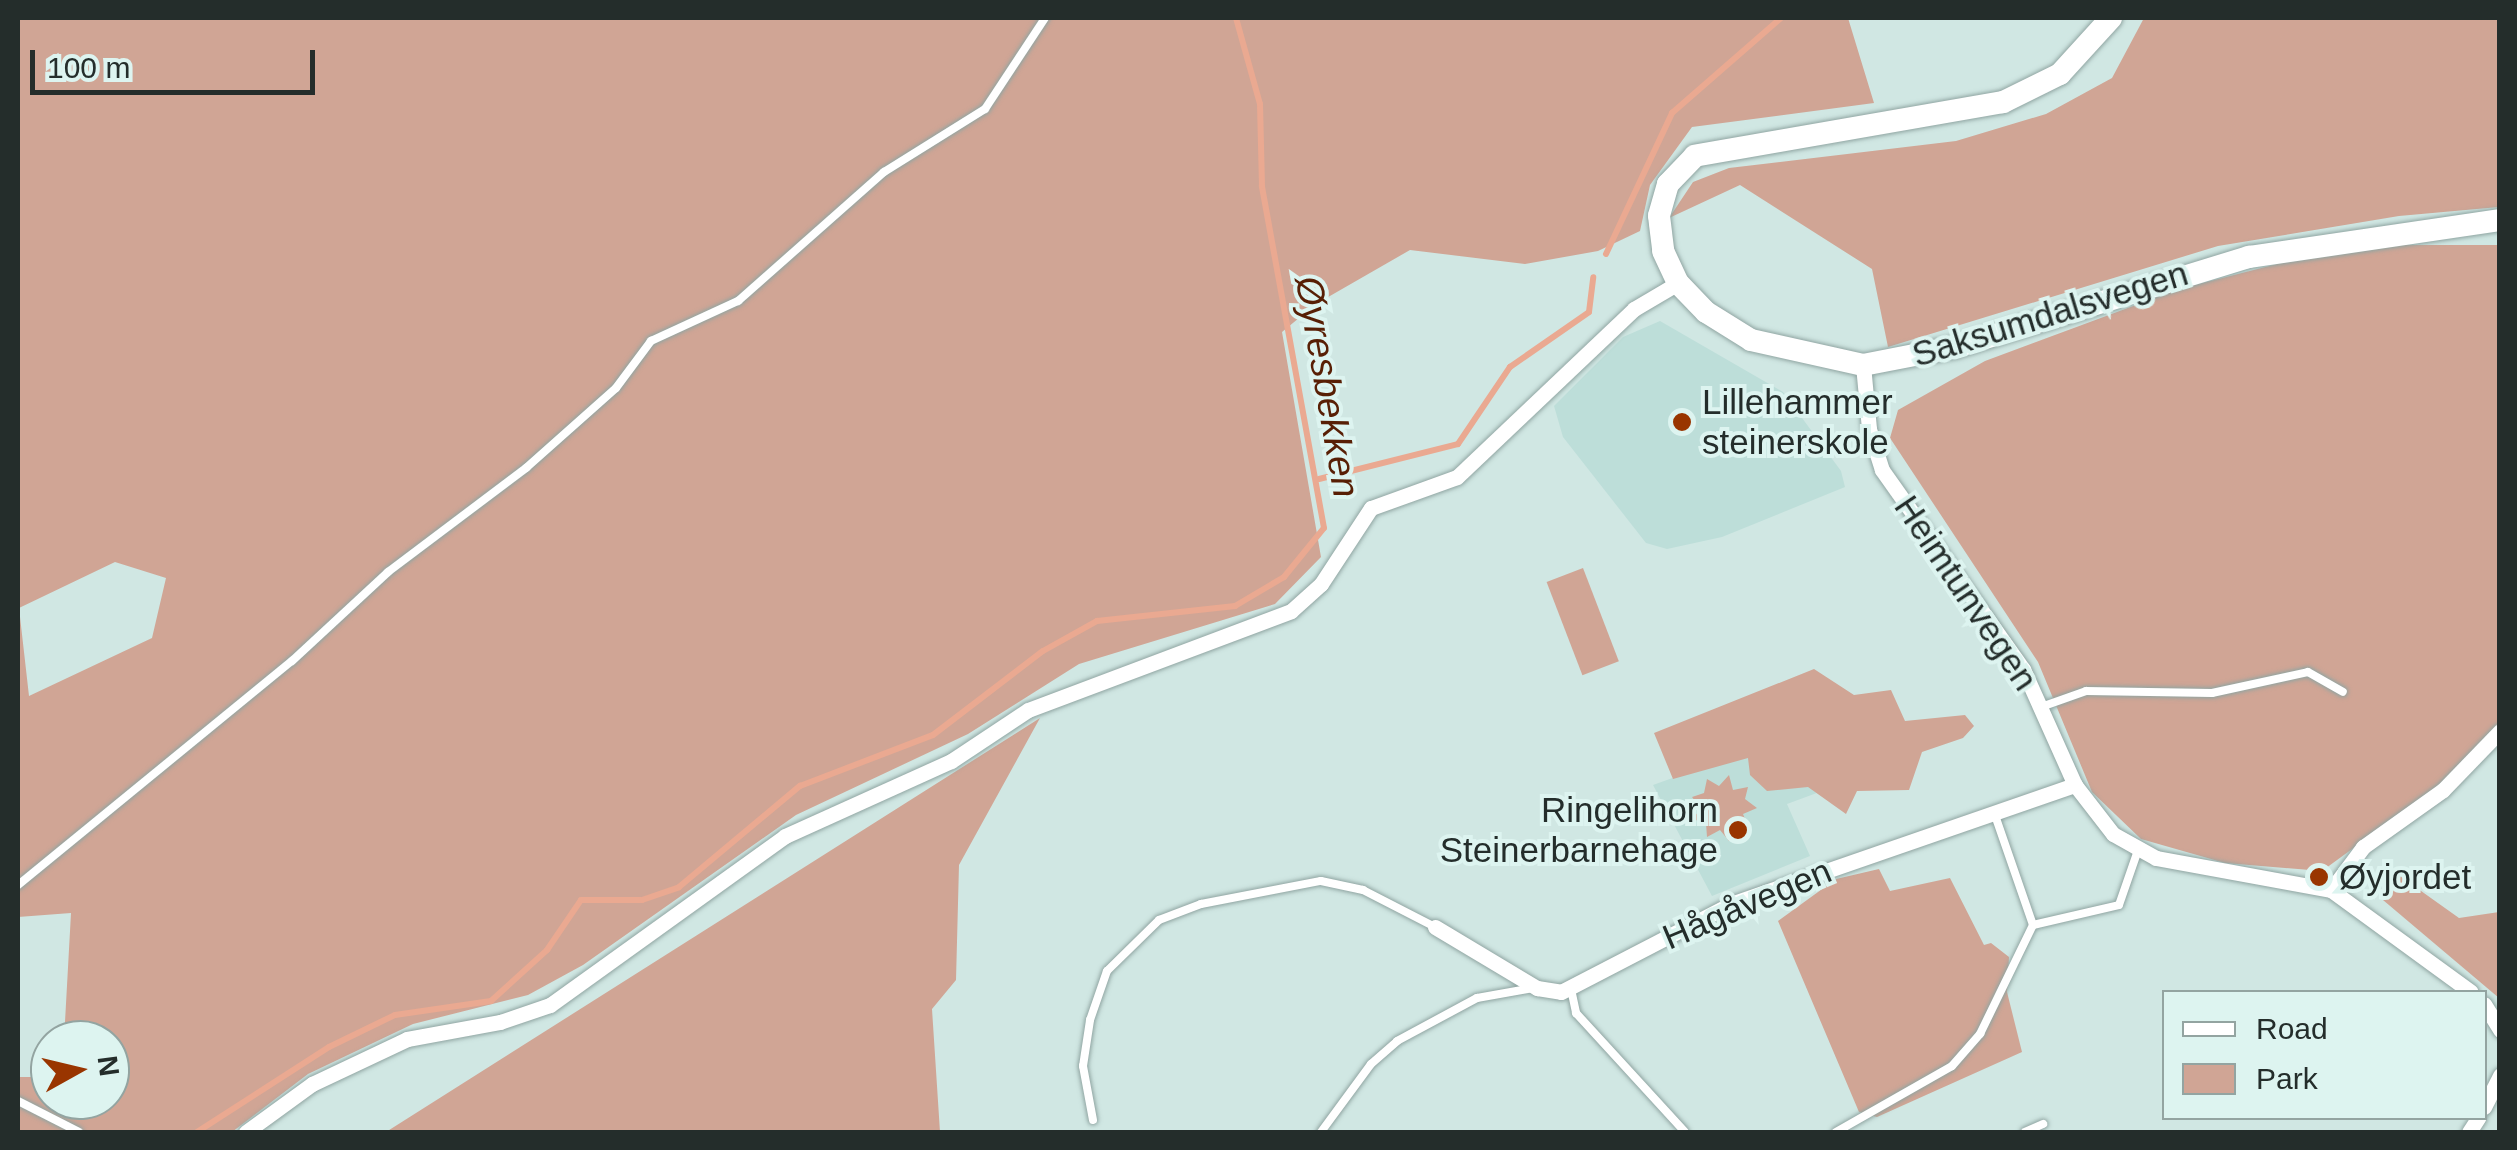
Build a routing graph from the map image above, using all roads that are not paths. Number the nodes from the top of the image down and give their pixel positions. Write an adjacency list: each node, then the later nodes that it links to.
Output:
1 (1044, 18): 12 (lane)
2 (2111, 18): 4 (main road, Saksumdalsvegen)
3 (2500, 220): 5 (main road, Saksumdalsvegen)
4 (1678, 283): 5 (main road, Saksumdalsvegen); 25 (street)
5 (1863, 365): 7 (street, Heimtunvegen)
6 (2343, 692): 7 (lane, Heimtunvegen)
7 (2041, 707): 9 (street, Heimtunvegen)
8 (2500, 731): 13 (street)
9 (2075, 785): 10 (street, Hågåvegen); 11 (street, Heimtunvegen)
10 (1995, 815): 14 (lane); 17 (street, Hågåvegen)
11 (2138, 850): 13 (street, Heimtunvegen); 14 (lane)
12 (18, 885)
13 (2331, 890): 18 (street, Heimtunvegen)
14 (2033, 925): 28 (lane)
15 (1435, 927): 16 (street, Hågåvegen); 22 (lane)
16 (1537, 988): 17 (street, Hågåvegen); 26 (lane)
17 (1571, 989): 27 (lane)
18 (2468, 990)
19 (2500, 1075): 21 (street)
20 (18, 1100): 24 (lane)
21 (2487, 1101)
22 (1093, 1120)
23 (2043, 1124): 29 (lane)
24 (79, 1132)
25 (246, 1132)
26 (1321, 1132)
27 (1685, 1132)
28 (1836, 1132)
29 (2025, 1132)

